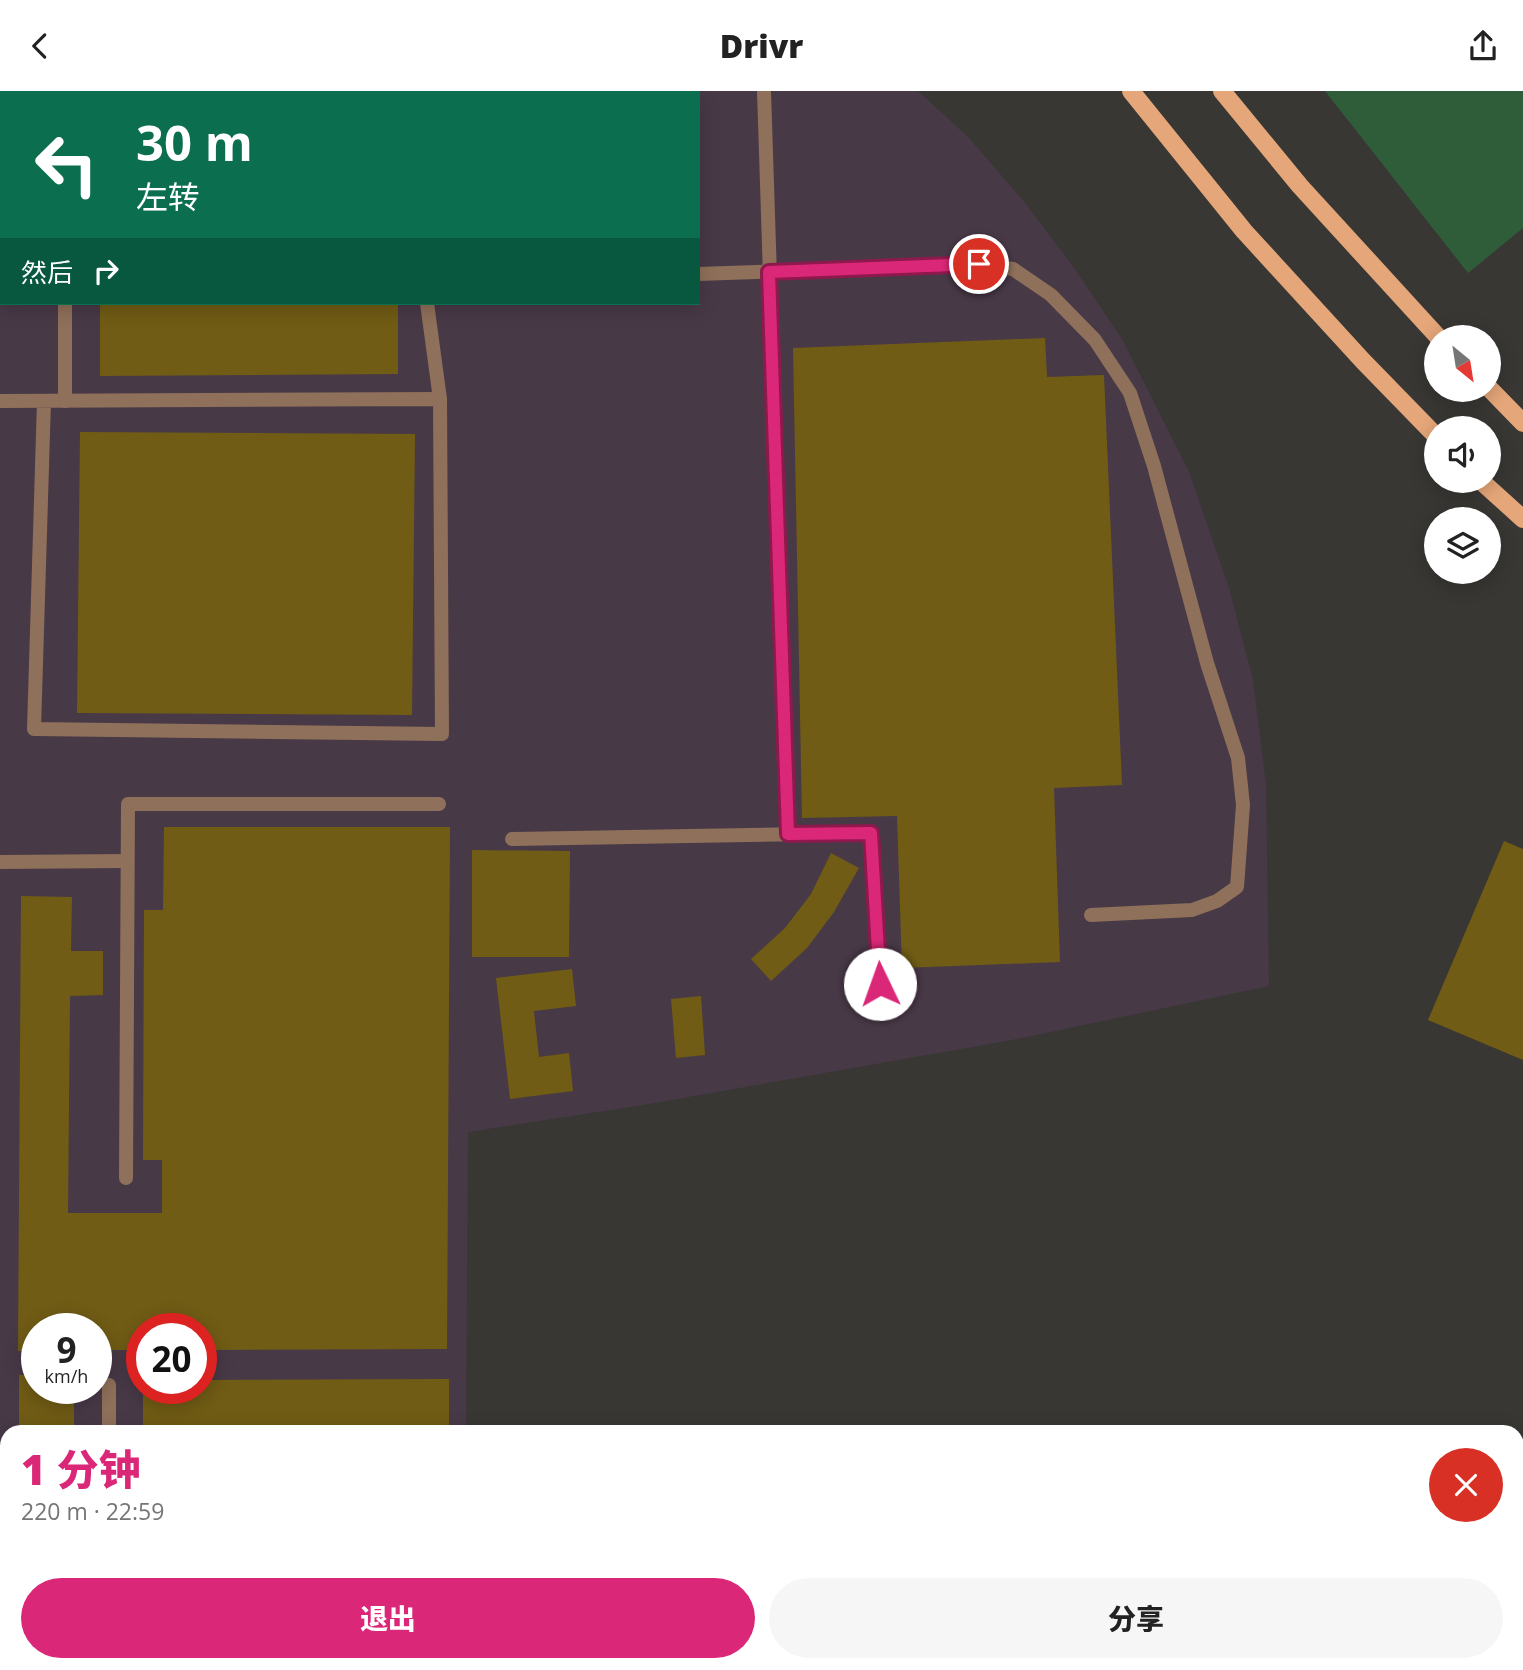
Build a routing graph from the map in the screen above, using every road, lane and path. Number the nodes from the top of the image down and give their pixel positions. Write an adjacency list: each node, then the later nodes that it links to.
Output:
1 (764, 91): 4 (lane)
2 (1130, 91): 15 (main road)
3 (1222, 91): 8 (main road)
4 (769, 272): 5 (lane); 19 (lane); 23 (lane)
5 (700, 274)
6 (65, 305): 12 (lane)
7 (427, 305): 9 (lane)
8 (1427, 325)
9 (440, 399): 11 (lane); 12 (lane)
10 (0, 401): 11 (lane)
11 (44, 401): 12 (lane)
12 (65, 401)
13 (1502, 402): 14 (main road)
14 (1523, 423)
15 (1424, 424)
16 (1494, 493): 17 (main road)
17 (1523, 519)
18 (439, 804): 21 (lane)
19 (788, 834): 20 (lane); 24 (lane)
20 (512, 839)
21 (127, 861): 22 (lane); 25 (lane)
22 (0, 862)
23 (1091, 915)
24 (880, 984)
25 (126, 1178)
26 (108, 1404): 27 (lane)
27 (109, 1425)

